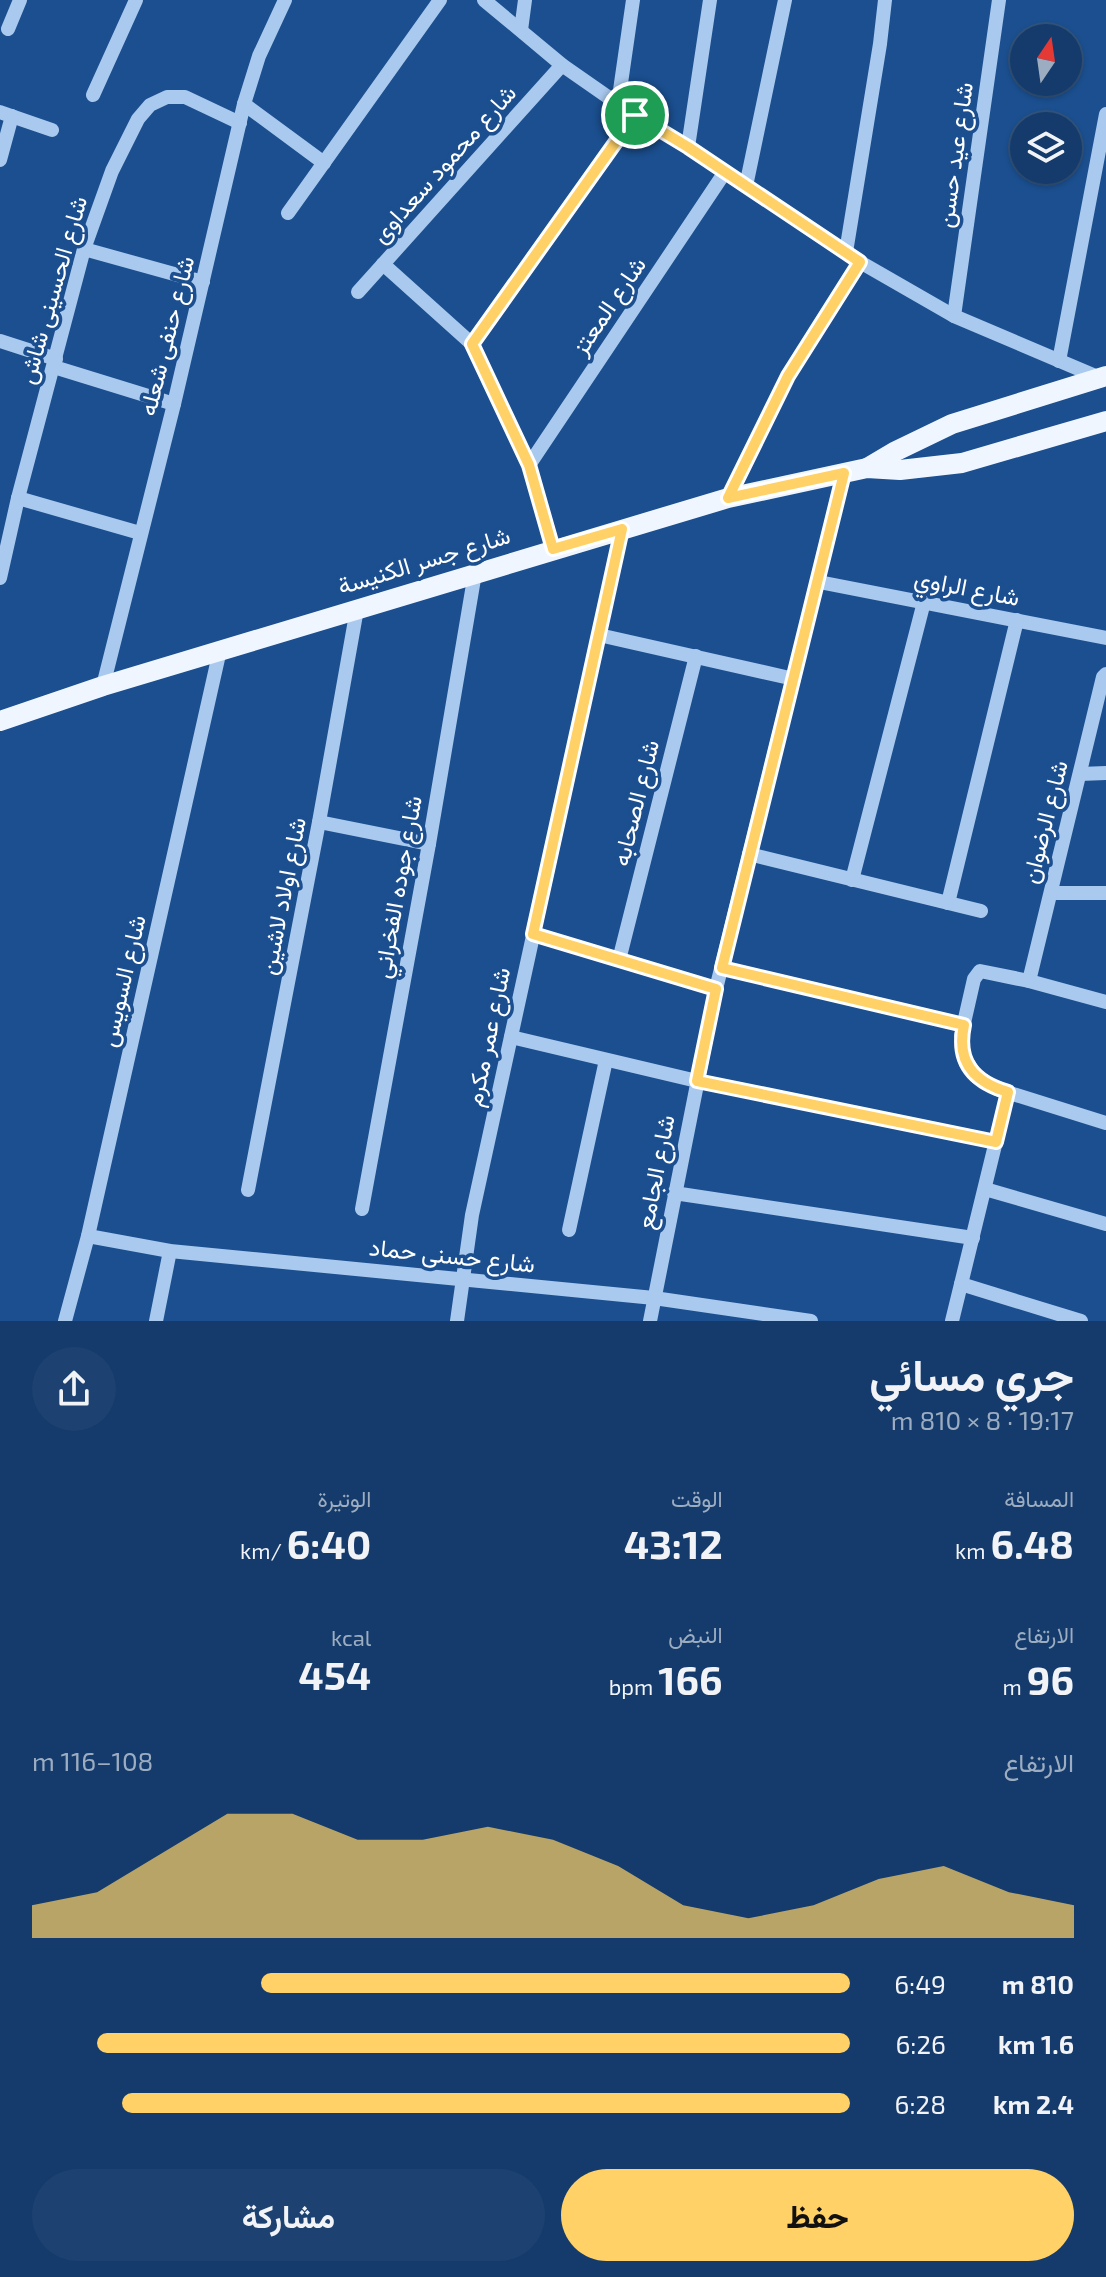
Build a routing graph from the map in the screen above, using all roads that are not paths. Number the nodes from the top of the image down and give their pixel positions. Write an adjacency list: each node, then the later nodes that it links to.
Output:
1 (20, 0): 12 (street)
2 (136, 0): 15 (street)
3 (440, 0): 25 (street)
4 (484, 0): 13 (street)
5 (525, 0): 13 (street)
6 (633, 0): 17 (street)
7 (710, 0): 23 (street)
8 (785, 0): 27 (street)
9 (885, 0): 30 (street)
10 (999, 0): 35 (street, شارع عيد حسن)
11 (281, 1): 16 (street, شارع حنفى شعله)
12 (8, 29)
13 (521, 30): 14 (street)
14 (562, 65): 17 (street); 32 (street, شارع محمود سعداوى)
15 (93, 95)
16 (244, 104): 21 (street, شارع حنفى شعله); 25 (street)
17 (618, 104): 20 (street)
18 (6, 114): 22 (street); 24 (street)
19 (1106, 114): 38 (street)
20 (635, 115): 23 (street); 37 (street)
21 (240, 123): 29 (street, شارع الحسينى شاش); 33 (street, شارع حنفى شعله)
22 (52, 130)
23 (688, 147): 26 (street)
24 (0, 160)
25 (324, 163): 28 (street)
26 (725, 172): 27 (street); 43 (street, شارع المعتز)
27 (746, 186): 30 (street)
28 (288, 213)
29 (84, 249): 33 (street); 39 (street, شارع الحسينى شاش)
30 (846, 252): 31 (street)
31 (860, 262): 35 (street); 47 (street)
32 (383, 264): 34 (street, شارع محمود سعداوى); 37 (street)
33 (203, 282): 41 (street, شارع حنفى شعله)
34 (358, 292)
35 (954, 316): 38 (street)
36 (0, 341): 39 (street)
37 (472, 344): 43 (street)
38 (1059, 361): 40 (street)
39 (55, 363): 41 (street); 46 (street, شارع الحسينى شاش)
40 (1103, 377): 44 (main road, شارع جسر الكنيسة)
41 (174, 404): 49 (street, شارع حنفى شعله)
42 (1106, 421): 44 (main road, شارع جسر الكنيسة)
43 (529, 465): 50 (street)
44 (867, 468): 45 (main road, شارع جسر الكنيسة)
45 (844, 473): 47 (main road, شارع جسر الكنيسة); 53 (street, شارع الجامع)
46 (18, 498): 49 (street); 52 (street, شارع الحسينى شاش)
47 (728, 498): 48 (main road, شارع جسر الكنيسة)
48 (622, 529): 50 (main road, شارع جسر الكنيسة); 57 (street, شارع عمر مكرم)
49 (140, 533): 63 (street, شارع حنفى شعله)
50 (553, 549): 51 (main road, شارع جسر الكنيسة)
51 (475, 573): 55 (main road, شارع جسر الكنيسة); 68 (street, شارع جوده الفخراني)
52 (0, 578)
53 (819, 582): 54 (street, شارع الراوي); 62 (street, شارع الجامع)
54 (924, 602): 56 (street, شارع الراوي); 70 (street)
55 (357, 609): 59 (main road, شارع جسر الكنيسة); 67 (street, شارع اولاد لاشين)
56 (1017, 620): 58 (street, شارع الراوي); 73 (street)
57 (599, 635): 60 (street); 75 (street, شارع عمر مكرم)
58 (1106, 638)
59 (220, 650): 63 (main road, شارع جسر الكنيسة); 94 (street, شارع السويس)
60 (696, 656): 62 (street); 76 (street, شارع الصحابه)
61 (1106, 674): 66 (street, شارع الرضوان)
62 (794, 679): 69 (street, شارع الجامع)
63 (103, 686): 64 (main road, شارع جسر الكنيسة)
64 (0, 721)
65 (1106, 773): 66 (street)
66 (1080, 774): 71 (street, شارع الرضوان)
67 (319, 822): 68 (street); 89 (street, شارع اولاد لاشين)
68 (429, 844): 91 (street, شارع جوده الفخراني)
69 (749, 854): 70 (street); 77 (street, شارع الجامع)
70 (852, 880): 73 (street)
71 (1051, 893): 72 (street); 78 (street, شارع الرضوان)
72 (1106, 893)
73 (948, 903): 74 (street)
74 (981, 911)
75 (533, 934): 76 (street); 82 (street, شارع عمر مكرم)
76 (619, 960): 79 (street)
77 (722, 968): 79 (street, شارع الجامع); 81 (street)
78 (1029, 981): 80 (street); 81 (street)
79 (716, 989): 84 (street, شارع الجامع)
80 (1106, 1002)
81 (964, 1025): 85 (street)
82 (511, 1037): 83 (street); 97 (street, شارع عمر مكرم)
83 (606, 1060): 84 (street); 93 (street)
84 (697, 1081): 87 (street); 90 (street, شارع الجامع)
85 (1008, 1092): 86 (street); 87 (street)
86 (1106, 1123)
87 (996, 1142): 88 (street)
88 (985, 1189): 92 (street); 95 (street)
89 (248, 1190)
90 (674, 1193): 95 (street); 99 (street, شارع الجامع)
91 (362, 1209)
92 (1106, 1224)
93 (569, 1230)
94 (88, 1236): 96 (street, شارع حسنى حماد); 100 (street, شارع السويس)
95 (973, 1238): 98 (street)
96 (170, 1251): 97 (street, شارع حسنى حماد); 101 (street)
97 (462, 1279): 99 (street, شارع حسنى حماد); 102 (street, شارع عمر مكرم)
98 (961, 1284): 105 (street); 106 (street)
99 (654, 1298): 103 (street, شارع الجامع); 104 (street, شارع حسنى حماد)
100 (65, 1321)
101 (156, 1321)
102 (457, 1321)
103 (650, 1321)
104 (811, 1321)
105 (952, 1321)
106 (1081, 1321)

